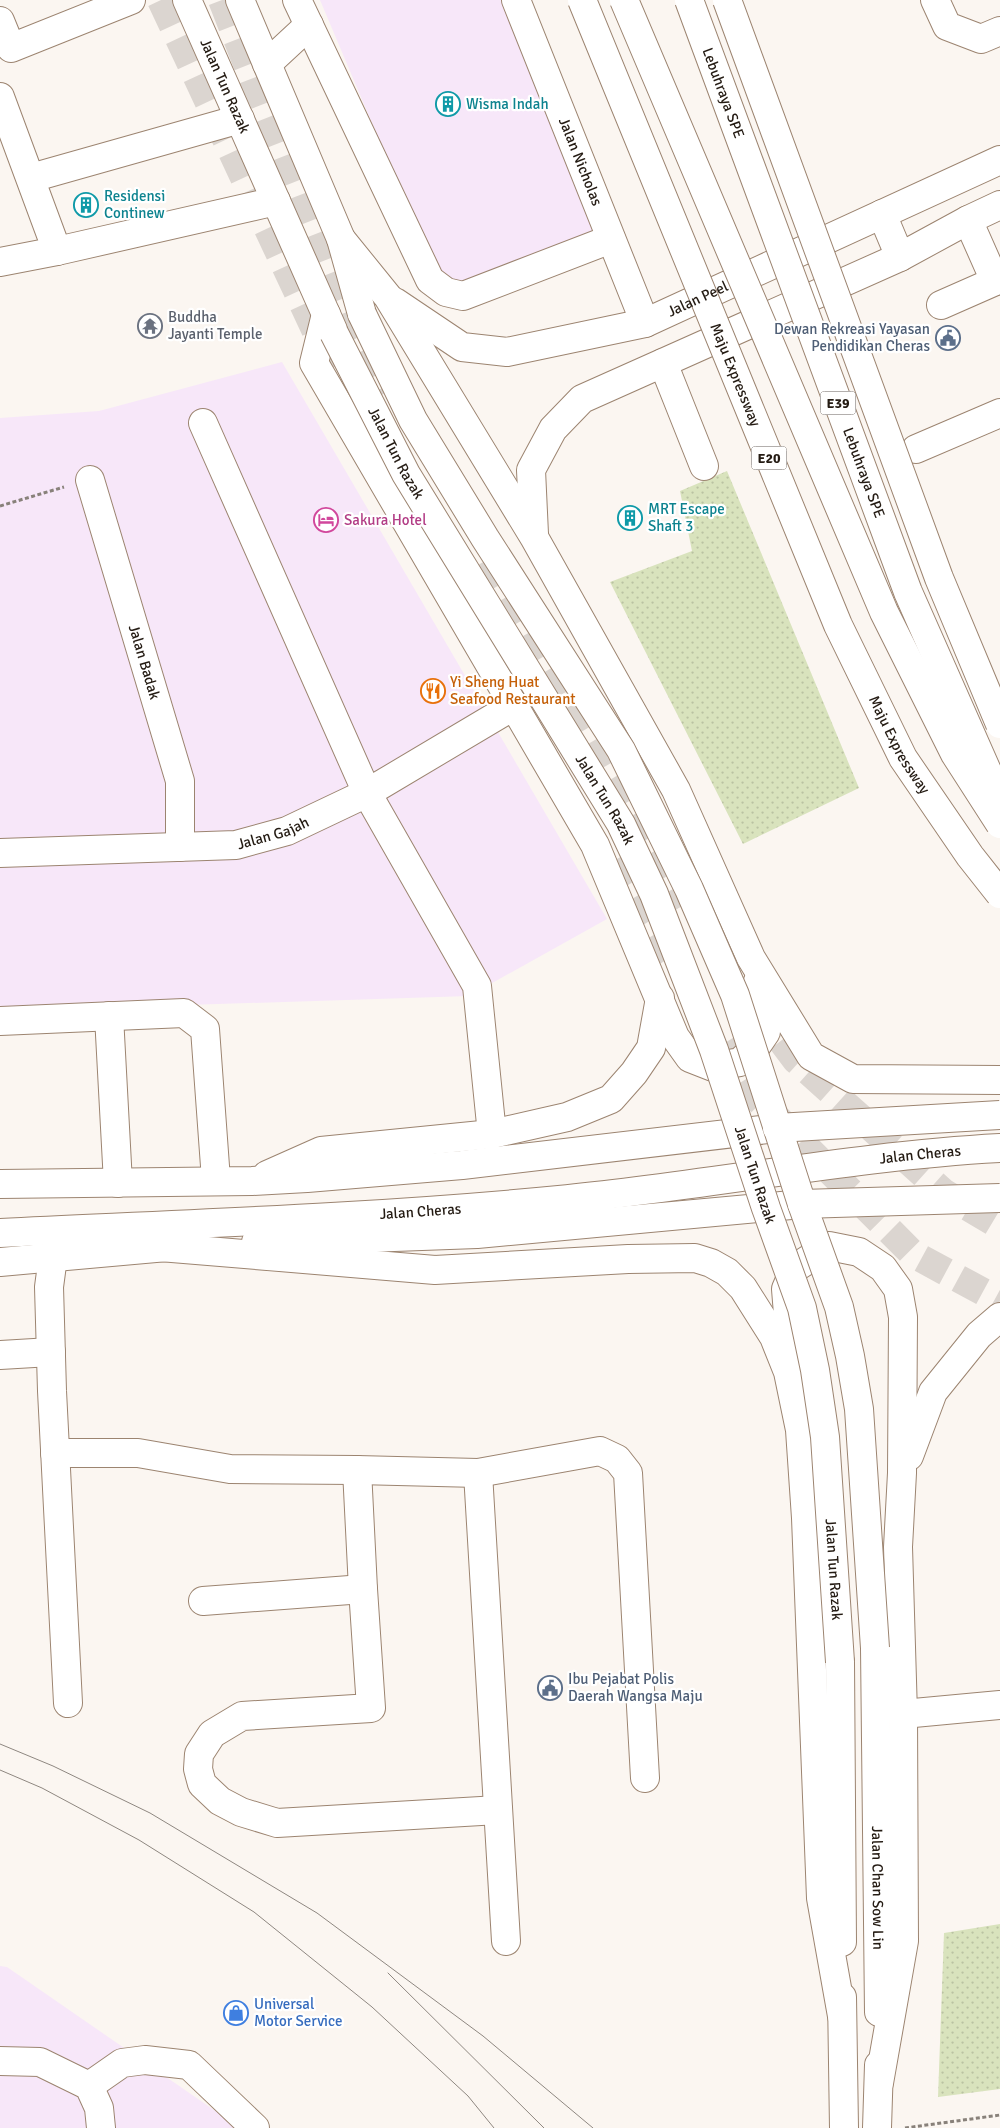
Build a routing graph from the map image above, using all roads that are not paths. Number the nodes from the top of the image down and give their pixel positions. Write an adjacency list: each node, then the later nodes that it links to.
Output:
1 (131, 0): 11 (main road)
2 (187, 0): 16 (main road, Jalan Tun Razak)
3 (240, 0): 14 (main road, Jalan Tun Razak)
4 (297, 0): 12 (main road)
5 (516, 0): 24 (main road, Jalan Nicholas)
6 (582, 0): 47 (main road, Maju Expressway / E20, bridge)
7 (624, 0): 44 (main road, bridge)
8 (689, 0): 43 (main road, Lebuhraya SPE / E39, bridge)
9 (727, 0): 41 (main road, E39, bridge)
10 (936, 0): 13 (main road)
11 (0, 22)
12 (309, 25): 14 (main road); 24 (main road)
13 (1000, 31)
14 (267, 64): 23 (main road, Jalan Tun Razak)
15 (0, 96): 18 (main road)
16 (240, 118): 18 (main road); 19 (main road, Jalan Tun Razak)
17 (1000, 160): 21 (main road, Jalan Peel)
18 (31, 178): 25 (main road)
19 (276, 201): 25 (main road); 31 (main road, Jalan Tun Razak)
20 (1000, 205): 22 (main road)
21 (882, 214): 26 (main road); 32 (main road, Jalan Peel)
22 (968, 220): 26 (main road); 28 (main road)
23 (341, 239): 29 (main road); 54 (main road, Jalan Tun Razak, bridge)
24 (611, 239): 32 (main road, Jalan Nicholas)
25 (57, 251): 27 (main road)
26 (900, 257): 33 (main road)
27 (0, 262)
28 (998, 280): 30 (main road)
29 (388, 297): 32 (main road, Jalan Peel); 39 (main road)
30 (941, 305)
31 (330, 324): 40 (main road); 55 (main road, Jalan Tun Razak, bridge)
32 (645, 324)
33 (663, 364): 37 (main road); 39 (main road)
34 (1000, 413): 36 (main road)
35 (203, 423): 42 (main road)
36 (916, 449)
37 (704, 466)
38 (90, 480): 45 (main road, Jalan Badak)
39 (534, 537): 48 (main road)
40 (515, 705): 42 (main road, Jalan Gajah); 49 (main road)
41 (1000, 724)
42 (367, 793): 45 (main road, Jalan Gajah); 56 (main road)
43 (1000, 800)
44 (1000, 824)
45 (180, 847): 46 (main road, Jalan Gajah)
46 (0, 853)
47 (1000, 894)
48 (751, 958): 49 (main road); 52 (main road)
49 (660, 998): 56 (main road)
50 (109, 1016): 51 (main road); 60 (main road); 62 (main road)
51 (0, 1021)
52 (1000, 1080)
53 (1000, 1115): 54 (main road, bridge)
54 (777, 1128): 55 (main road); 65 (main road, Jalan Tun Razak, bridge)
55 (740, 1131): 61 (main road); 66 (main road, Jalan Tun Razak, bridge)
56 (492, 1134): 61 (main road)
57 (1000, 1148): 58 (main road, Jalan Cheras)
58 (840, 1165): 59 (main road, Jalan Cheras); 67 (main road, Jalan Cheras)
59 (1000, 1166)
60 (216, 1180): 61 (main road); 62 (main road)
61 (252, 1181)
62 (118, 1183): 63 (main road)
63 (0, 1184)
64 (1000, 1198): 65 (main road, bridge)
65 (802, 1204): 66 (main road); 81 (main road, Jalan Tun Razak, bridge)
66 (766, 1208): 68 (main road); 88 (main road, Jalan Tun Razak, bridge)
67 (0, 1234)
68 (160, 1247): 69 (main road); 74 (main road)
69 (53, 1257): 70 (main road); 72 (main road)
70 (0, 1262)
71 (1000, 1317): 78 (main road)
72 (51, 1352): 73 (main road); 75 (main road)
73 (0, 1355)
74 (788, 1372): 78 (main road); 88 (main road)
75 (54, 1453): 76 (main road); 82 (main road)
76 (357, 1470): 77 (main road); 79 (main road)
77 (478, 1473): 85 (main road); 86 (main road)
78 (902, 1473): 84 (main road)
79 (363, 1589): 80 (main road); 86 (main road)
80 (203, 1601)
81 (875, 1648): 90 (main road, Jalan Chan Sow Lin)
82 (68, 1703)
83 (1000, 1705): 84 (main road)
84 (903, 1714): 90 (main road)
85 (645, 1778)
86 (498, 1810): 87 (main road)
87 (506, 1941)
88 (842, 2016): 94 (main road)
89 (0, 2061): 91 (main road)
90 (879, 2083): 95 (main road, Jalan Chan Sow Lin)
91 (89, 2086): 92 (main road); 93 (main road)
92 (101, 2128)
93 (255, 2128)
94 (844, 2128)
95 (877, 2128)

